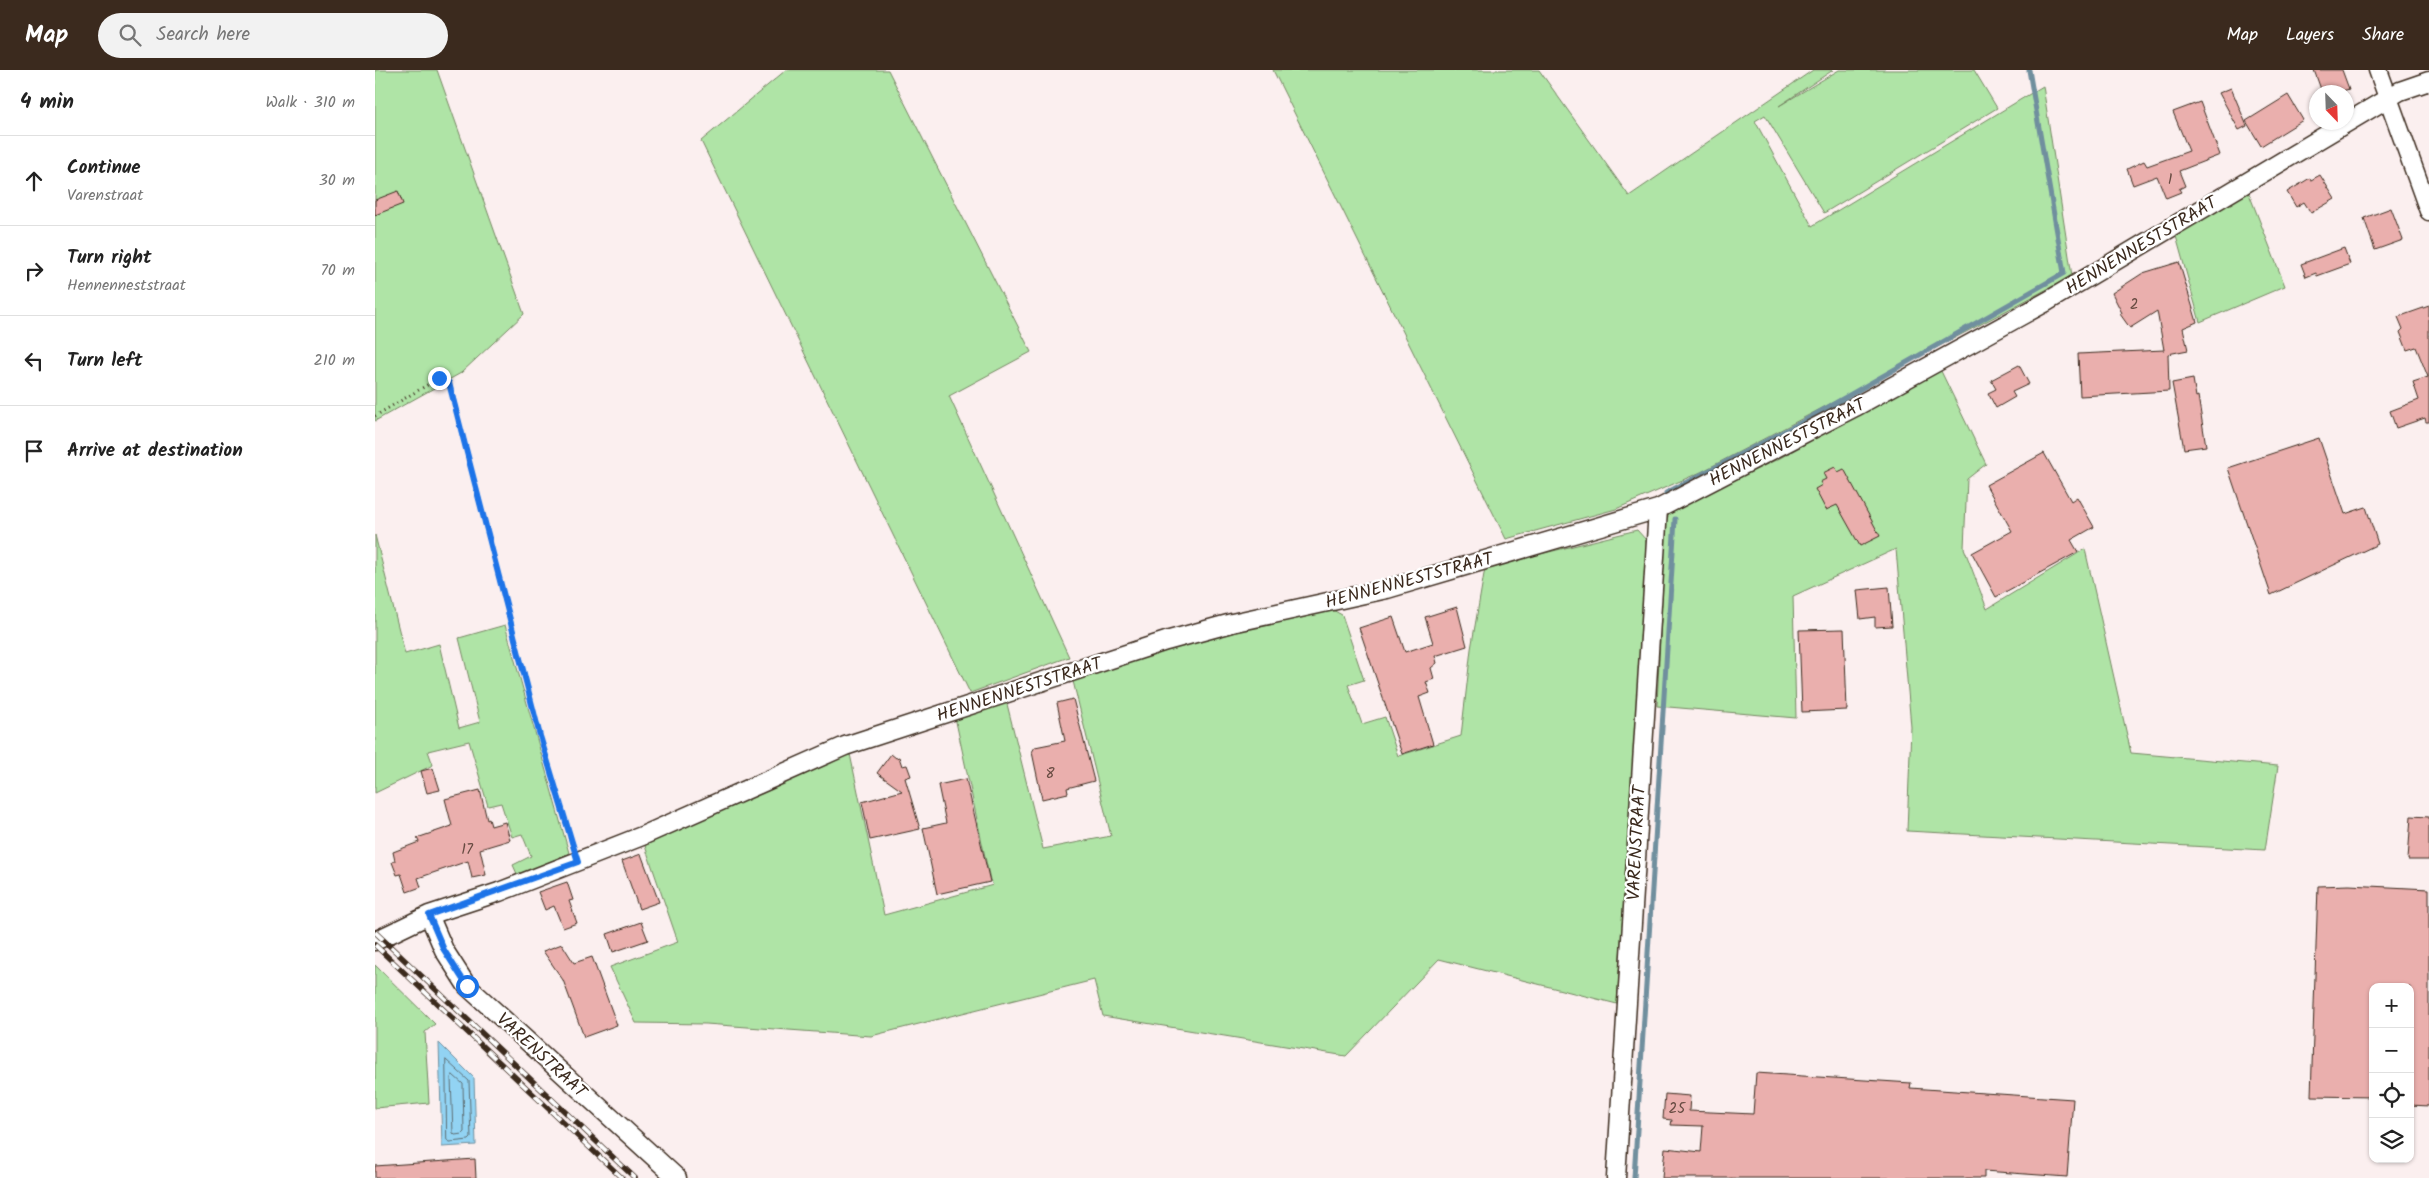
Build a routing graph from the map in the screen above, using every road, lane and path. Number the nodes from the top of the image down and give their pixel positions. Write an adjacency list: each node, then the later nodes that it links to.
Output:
1 (2378, 70): 3 (street)
2 (2429, 81): 3 (street, HENNENNESTSTRAAT)
3 (2388, 99): 4 (street); 6 (street, HENNENNESTSTRAAT)
4 (2429, 211)
5 (375, 416): 7 (path)
6 (1658, 509): 7 (street, HENNENNESTSTRAAT); 11 (street, VARENSTRAAT)
7 (578, 862): 8 (street, HENNENNESTSTRAAT)
8 (429, 915): 9 (street, HENNENNESTSTRAAT); 10 (street, VARENSTRAAT)
9 (375, 941)
10 (677, 1178)
11 (1616, 1178)

